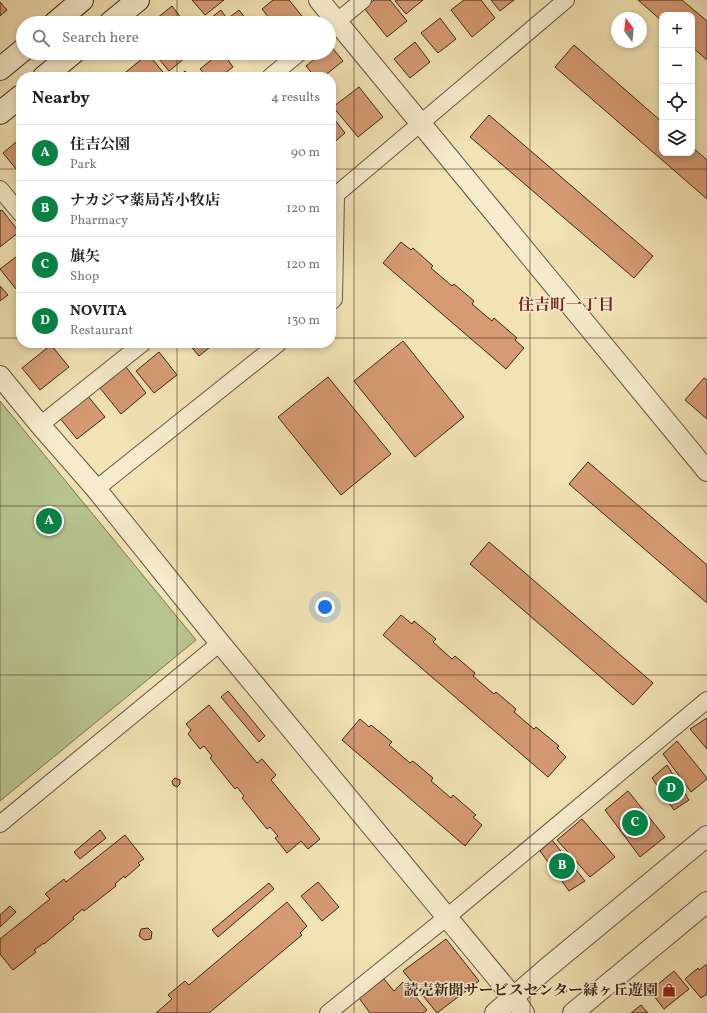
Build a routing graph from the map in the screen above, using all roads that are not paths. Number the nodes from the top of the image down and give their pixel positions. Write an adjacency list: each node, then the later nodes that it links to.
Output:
1 (82, 0): 6 (main road)
2 (138, 0): 7 (main road)
3 (319, 0): 8 (street)
4 (363, 0): 9 (street)
5 (566, 0): 19 (street)
6 (63, 16)
7 (119, 16)
8 (328, 16)
9 (336, 22)
10 (336, 28): 19 (street)
11 (16, 56): 14 (main road)
12 (65, 60): 15 (main road)
13 (291, 60): 16 (street)
14 (0, 69)
15 (50, 72)
16 (276, 72)
17 (16, 100): 18 (main road)
18 (0, 114)
19 (420, 124): 21 (street); 27 (street)
20 (0, 189): 22 (street)
21 (336, 194)
22 (16, 208)
23 (133, 348): 26 (street)
24 (273, 348): 28 (street)
25 (0, 376): 26 (street)
26 (40, 425): 28 (street)
27 (707, 471)
28 (96, 489): 29 (street)
29 (220, 643): 31 (street); 34 (street)
30 (707, 700): 34 (street)
31 (0, 824)
32 (707, 836): 35 (street)
33 (707, 902): 36 (street)
34 (447, 917): 35 (street); 37 (street)
35 (513, 997): 38 (street); 39 (street)
36 (576, 1010)
37 (328, 1013)
38 (495, 1013)
39 (524, 1013)

